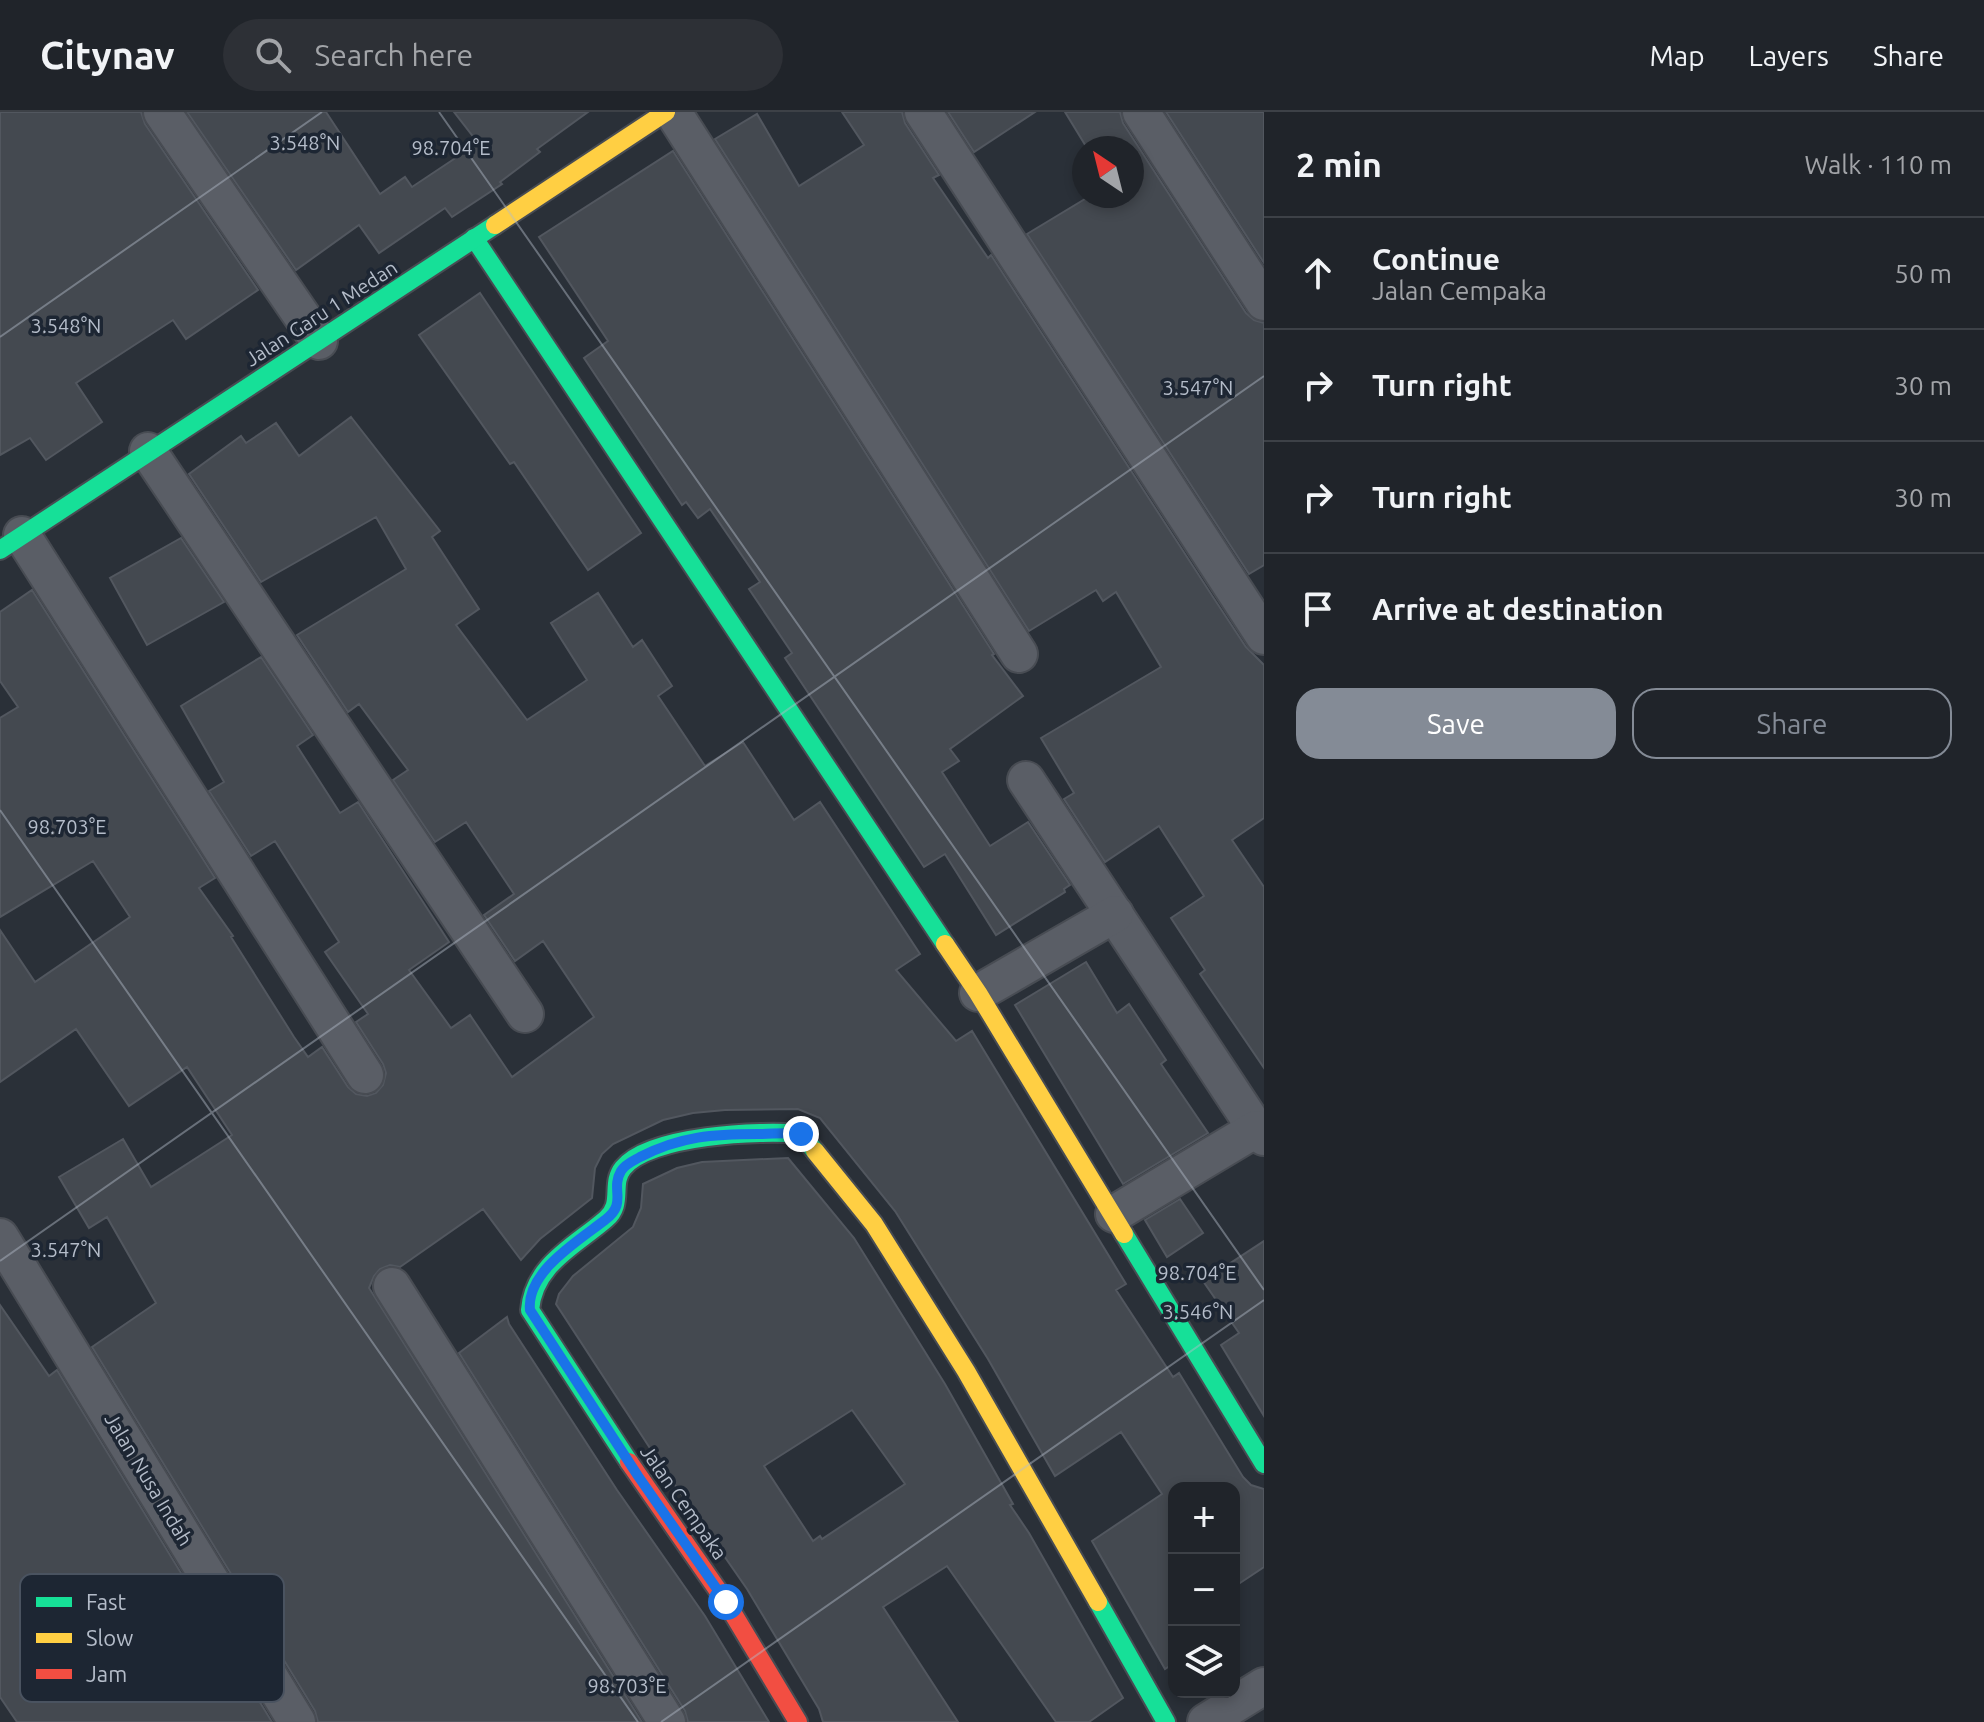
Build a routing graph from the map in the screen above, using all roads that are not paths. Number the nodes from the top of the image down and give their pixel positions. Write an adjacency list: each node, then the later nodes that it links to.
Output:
1 (162, 112): 8 (street)
2 (666, 112): 6 (street, Jalan Garu 1 Medan)
3 (673, 112): 13 (street)
4 (923, 112): 11 (street)
5 (1141, 112): 7 (street)
6 (474, 238): 8 (street, Jalan Garu 1 Medan); 16 (street)
7 (1264, 302)
8 (319, 341): 9 (street, Jalan Garu 1 Medan)
9 (148, 451): 10 (street, Jalan Garu 1 Medan); 17 (street)
10 (11, 543): 18 (street)
11 (1253, 596): 12 (street)
12 (1264, 636)
13 (1019, 654)
14 (1026, 780): 15 (street)
15 (1115, 914): 16 (street); 19 (street)
16 (978, 993): 20 (street)
17 (525, 1014)
18 (365, 1075)
19 (1260, 1133): 20 (street)
20 (1114, 1214): 23 (street)
21 (0, 1237): 24 (street, Jalan Nusa Indah)
22 (392, 1286): 28 (street)
23 (1264, 1464)
24 (206, 1574)
25 (1264, 1686): 31 (street)
26 (284, 1701): 27 (street, Jalan Nusa Indah)
27 (297, 1722)
28 (667, 1722)
29 (798, 1722): 30 (street, Jalan Cempaka)
30 (1166, 1722)
31 (1206, 1722)

